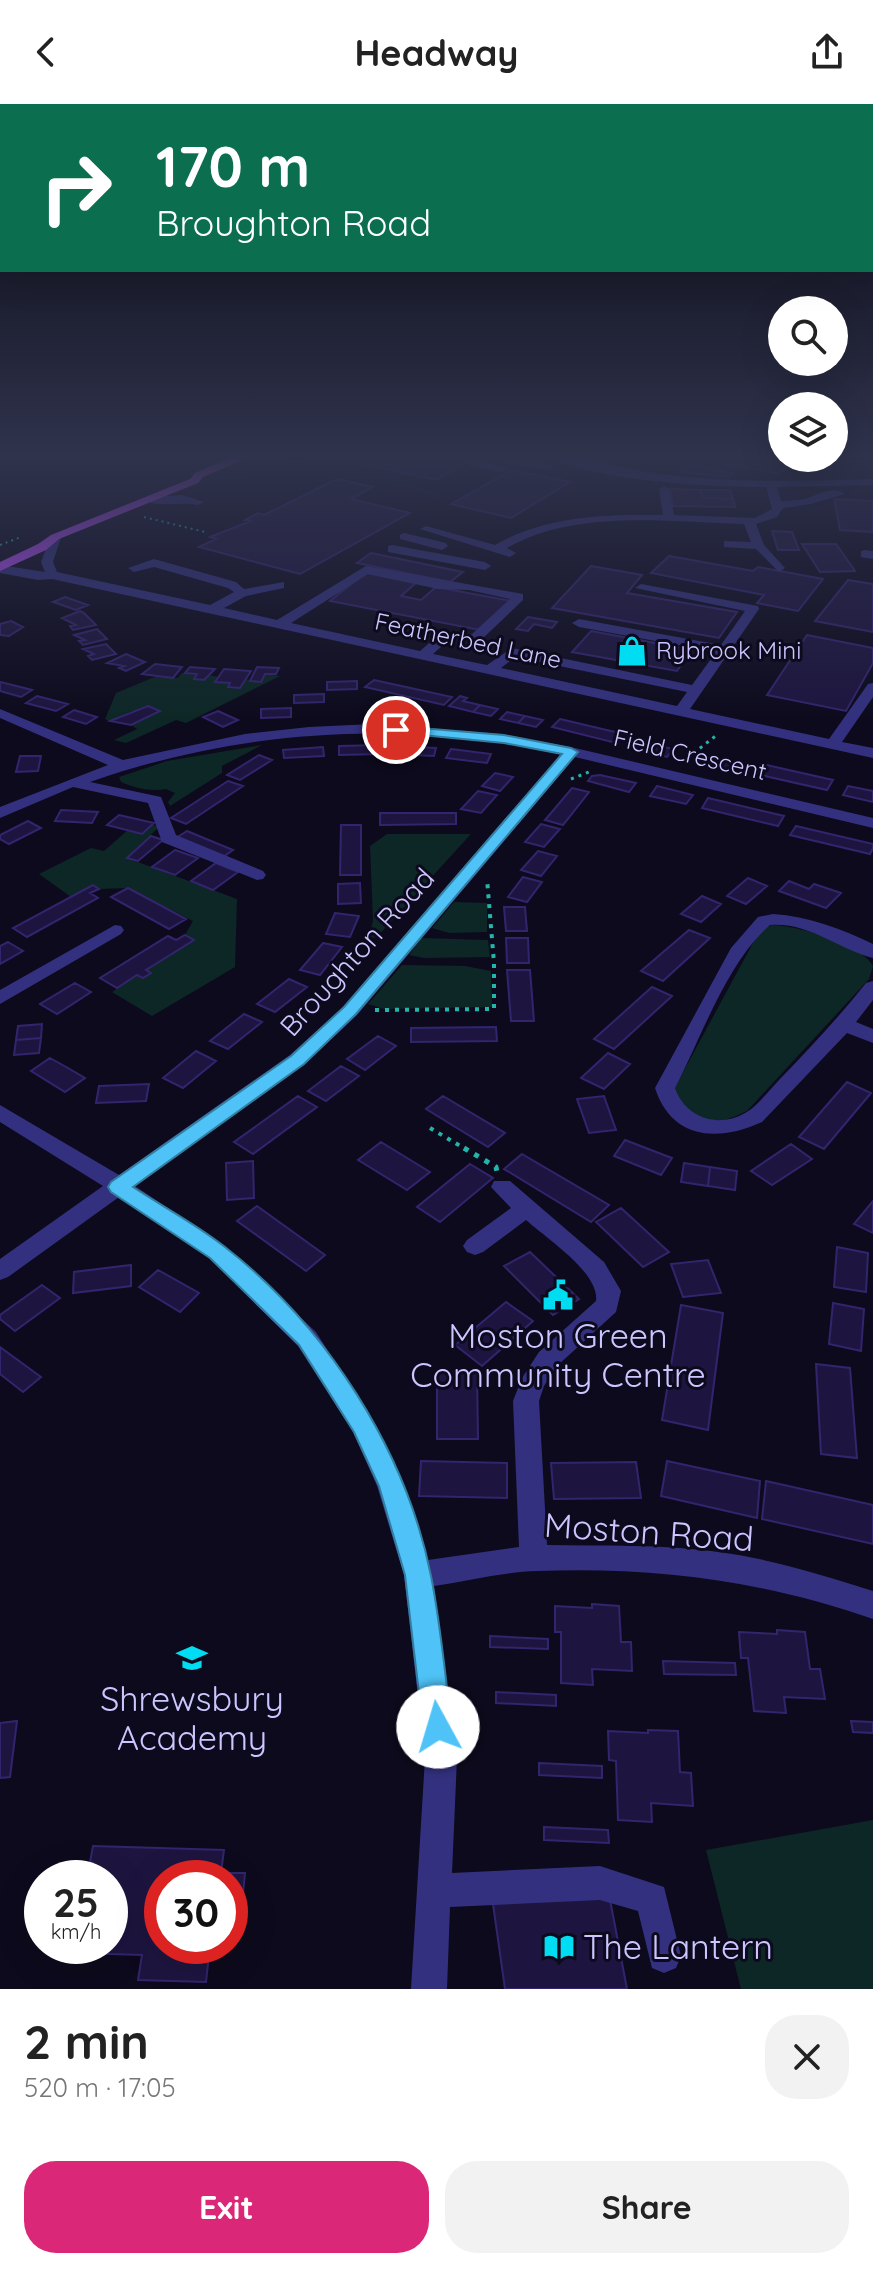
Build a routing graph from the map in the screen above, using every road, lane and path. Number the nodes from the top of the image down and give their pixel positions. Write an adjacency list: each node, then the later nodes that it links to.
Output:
1 (37, 544): 10 (main road)
2 (52, 544): 14 (street)
3 (445, 544): 9 (street)
4 (470, 544): 9 (street)
5 (509, 544): 9 (street)
6 (728, 544): 7 (street)
7 (759, 546): 13 (street)
8 (392, 549): 11 (street)
9 (498, 553): 11 (street)
10 (2, 557): 14 (street, Featherbed Lane)
11 (485, 566): 16 (street)
12 (134, 568): 18 (street)
13 (779, 568)
14 (51, 572): 19 (street, Featherbed Lane)
15 (280, 585): 18 (street)
16 (469, 586): 21 (street); 23 (street)
17 (641, 588): 22 (street)
18 (242, 593): 19 (street)
19 (213, 609): 21 (street, Featherbed Lane)
20 (579, 623): 22 (street)
21 (280, 624): 23 (street, Featherbed Lane)
22 (726, 650): 26 (street)
23 (423, 655): 24 (street, Featherbed Lane)
24 (490, 670): 26 (street); 27 (street, Featherbed Lane)
25 (873, 687): 30 (street)
26 (697, 690): 27 (street)
27 (680, 712): 29 (street, Featherbed Lane)
28 (0, 713): 34 (street)
29 (726, 722): 30 (street, Featherbed Lane); 33 (path)
30 (833, 744): 32 (street, Featherbed Lane)
31 (571, 752): 34 (street, Field Crescent); 38 (street, Field Crescent); 50 (street, Broughton Road)
32 (873, 753)
33 (679, 765)
34 (114, 767): 35 (street, Field Crescent); 36 (street)
35 (71, 782): 36 (street); 37 (street, Field Crescent)
36 (105, 788): 39 (street)
37 (0, 813)
38 (873, 823)
39 (257, 875)
40 (487, 877): 45 (path)
41 (115, 930): 44 (street)
42 (873, 952): 46 (street)
43 (873, 987): 46 (street)
44 (0, 998)
45 (375, 1010)
46 (844, 1024): 47 (street)
47 (873, 1037)
48 (0, 1112): 50 (street)
49 (430, 1128): 51 (path)
50 (118, 1187): 54 (street, Broughton Road); 56 (street)
51 (502, 1187): 52 (street)
52 (527, 1208): 53 (street); 55 (street)
53 (475, 1246)
54 (0, 1271)
55 (534, 1558): 56 (street, Moston Road); 57 (street, Moston Road)
56 (418, 1575): 58 (street)
57 (873, 1605)
58 (434, 1891): 59 (street); 60 (street)
59 (664, 1956)
60 (429, 1989)

